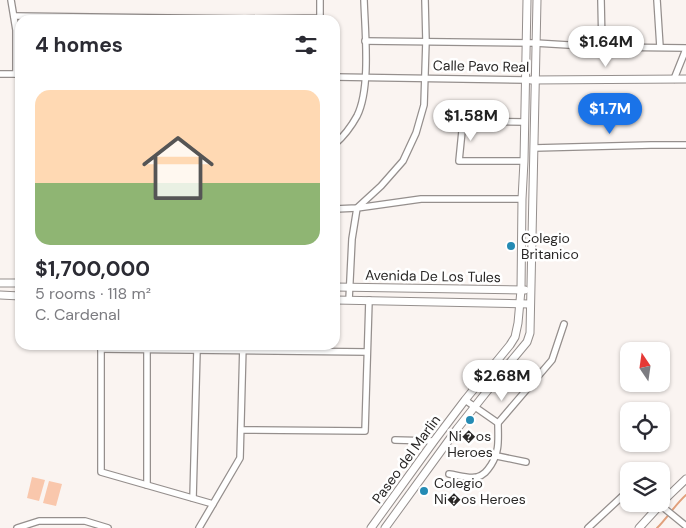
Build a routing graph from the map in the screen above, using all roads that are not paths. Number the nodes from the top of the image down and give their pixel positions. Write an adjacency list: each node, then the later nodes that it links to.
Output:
1 (11, 0): 10 (street)
2 (320, 0): 9 (street)
3 (364, 0): 12 (street)
4 (425, 0): 13 (street)
5 (527, 0): 14 (street, Paseo del Marlin)
6 (537, 0): 15 (street, Paseo del Marlin)
7 (601, 0): 16 (street)
8 (657, 0): 17 (street)
9 (320, 15)
10 (14, 16): 11 (street)
11 (15, 23)
12 (365, 41): 13 (street); 22 (street)
13 (426, 41): 14 (street); 23 (street)
14 (526, 43): 15 (street); 26 (street, Paseo del Marlin)
15 (535, 43): 16 (street); 27 (street, Paseo del Marlin)
16 (602, 47): 17 (street)
17 (660, 47): 18 (street)
18 (686, 48): 24 (street)
19 (0, 74): 20 (street)
20 (15, 74)
21 (340, 77): 22 (street, Calle Pavo Real)
22 (365, 77): 23 (street, Calle Pavo Real); 29 (street)
23 (426, 77): 26 (street, Calle Pavo Real); 34 (street)
24 (674, 79): 25 (street, Calle Pavo Real); 27 (street, Calle Pavo Real)
25 (686, 79)
26 (526, 80): 27 (street, Calle Pavo Real); 28 (street, Paseo del Marlin)
27 (535, 80): 31 (street, Paseo del Marlin)
28 (524, 122): 32 (street, Paseo del Marlin); 32 (street)
29 (340, 139)
30 (686, 145): 31 (street)
31 (534, 148): 41 (street, Paseo del Marlin)
32 (524, 161): 33 (street, Paseo del Marlin)
33 (522, 199): 34 (street); 40 (street, Paseo del Marlin)
34 (357, 208): 35 (street); 39 (street)
35 (340, 209)
36 (0, 283): 37 (street)
37 (15, 283)
38 (340, 287): 39 (street, Avenida De Los Tules)
39 (350, 287): 40 (street, Avenida De Los Tules); 45 (street)
40 (521, 290): 41 (street, Avenida De Los Tules); 47 (street, Paseo del Marlin)
41 (531, 290): 48 (street, Paseo del Marlin)
42 (0, 296): 43 (street)
43 (15, 296)
44 (340, 300): 45 (street, Avenida De Los Tules)
45 (349, 300): 46 (street, Avenida De Los Tules)
46 (369, 300): 47 (street, Avenida De Los Tules); 55 (street)
47 (520, 304): 48 (street, Avenida De Los Tules); 56 (street, Paseo del Marlin)
48 (530, 304): 57 (street, Paseo del Marlin)
49 (564, 324): 58 (street)
50 (102, 350): 66 (street)
51 (148, 350): 52 (street); 66 (street)
52 (196, 350): 69 (street)
53 (243, 350): 59 (street)
54 (305, 350): 55 (street)
55 (367, 352): 59 (street)
56 (465, 400): 57 (street); 61 (street, Paseo del Marlin)
57 (474, 406): 58 (street); 71 (street, Paseo del Marlin)
58 (498, 423): 62 (street)
59 (241, 430): 72 (street)
60 (395, 440): 61 (street)
61 (434, 441): 68 (street, Paseo del Marlin)
62 (496, 456): 63 (street); 64 (street)
63 (526, 462)
64 (449, 474)
65 (686, 479): 67 (street)
66 (147, 485): 69 (street)
67 (670, 494)
68 (394, 496): 71 (street); 79 (street, Paseo del Marlin)
69 (194, 498): 72 (street)
70 (620, 498): 81 (street)
71 (404, 502): 80 (street, Paseo del Marlin)
72 (213, 504): 78 (street)
73 (653, 512): 82 (street)
74 (669, 512): 75 (street)
75 (686, 526)
76 (17, 528): 77 (street)
77 (108, 528)
78 (199, 528)
79 (371, 528)
80 (385, 528)
81 (588, 528)
82 (639, 528)

